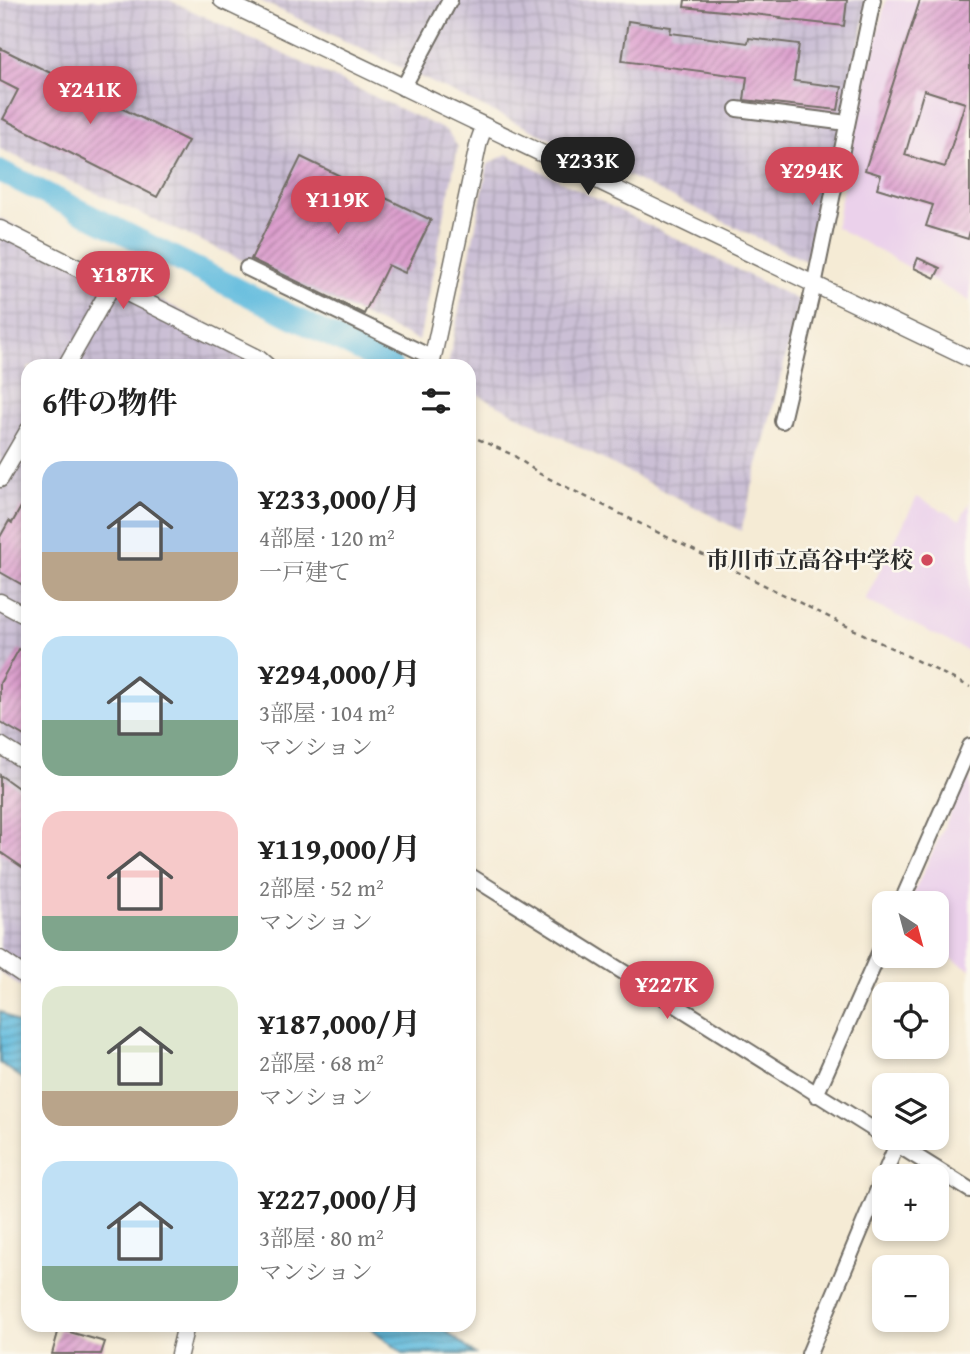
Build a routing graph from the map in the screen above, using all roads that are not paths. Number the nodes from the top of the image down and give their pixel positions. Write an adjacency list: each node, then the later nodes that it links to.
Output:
1 (222, 0): 4 (street)
2 (450, 0): 4 (street)
3 (873, 0): 6 (street)
4 (403, 88): 7 (street)
5 (737, 109): 6 (street)
6 (847, 122): 11 (street)
7 (484, 127): 11 (street); 15 (street)
8 (0, 229): 10 (street)
9 (247, 268): 14 (street)
10 (112, 285): 12 (street); 13 (street)
11 (814, 285): 16 (street); 17 (street)
12 (69, 359)
13 (259, 359)
14 (426, 359)
15 (433, 359)
16 (970, 359)
17 (782, 421)
18 (21, 443): 19 (street)
19 (0, 479)
20 (0, 602): 21 (street)
21 (21, 613)
22 (0, 745): 24 (street)
23 (970, 746): 26 (street)
24 (21, 758)
25 (476, 879): 30 (street)
26 (906, 891)
27 (0, 959): 29 (street)
28 (872, 968): 30 (street)
29 (21, 973)
30 (816, 1095): 31 (street)
31 (872, 1129)
32 (885, 1150): 37 (street)
33 (907, 1150): 34 (street)
34 (970, 1189)
35 (184, 1332): 36 (street)
36 (179, 1354)
37 (809, 1354)

